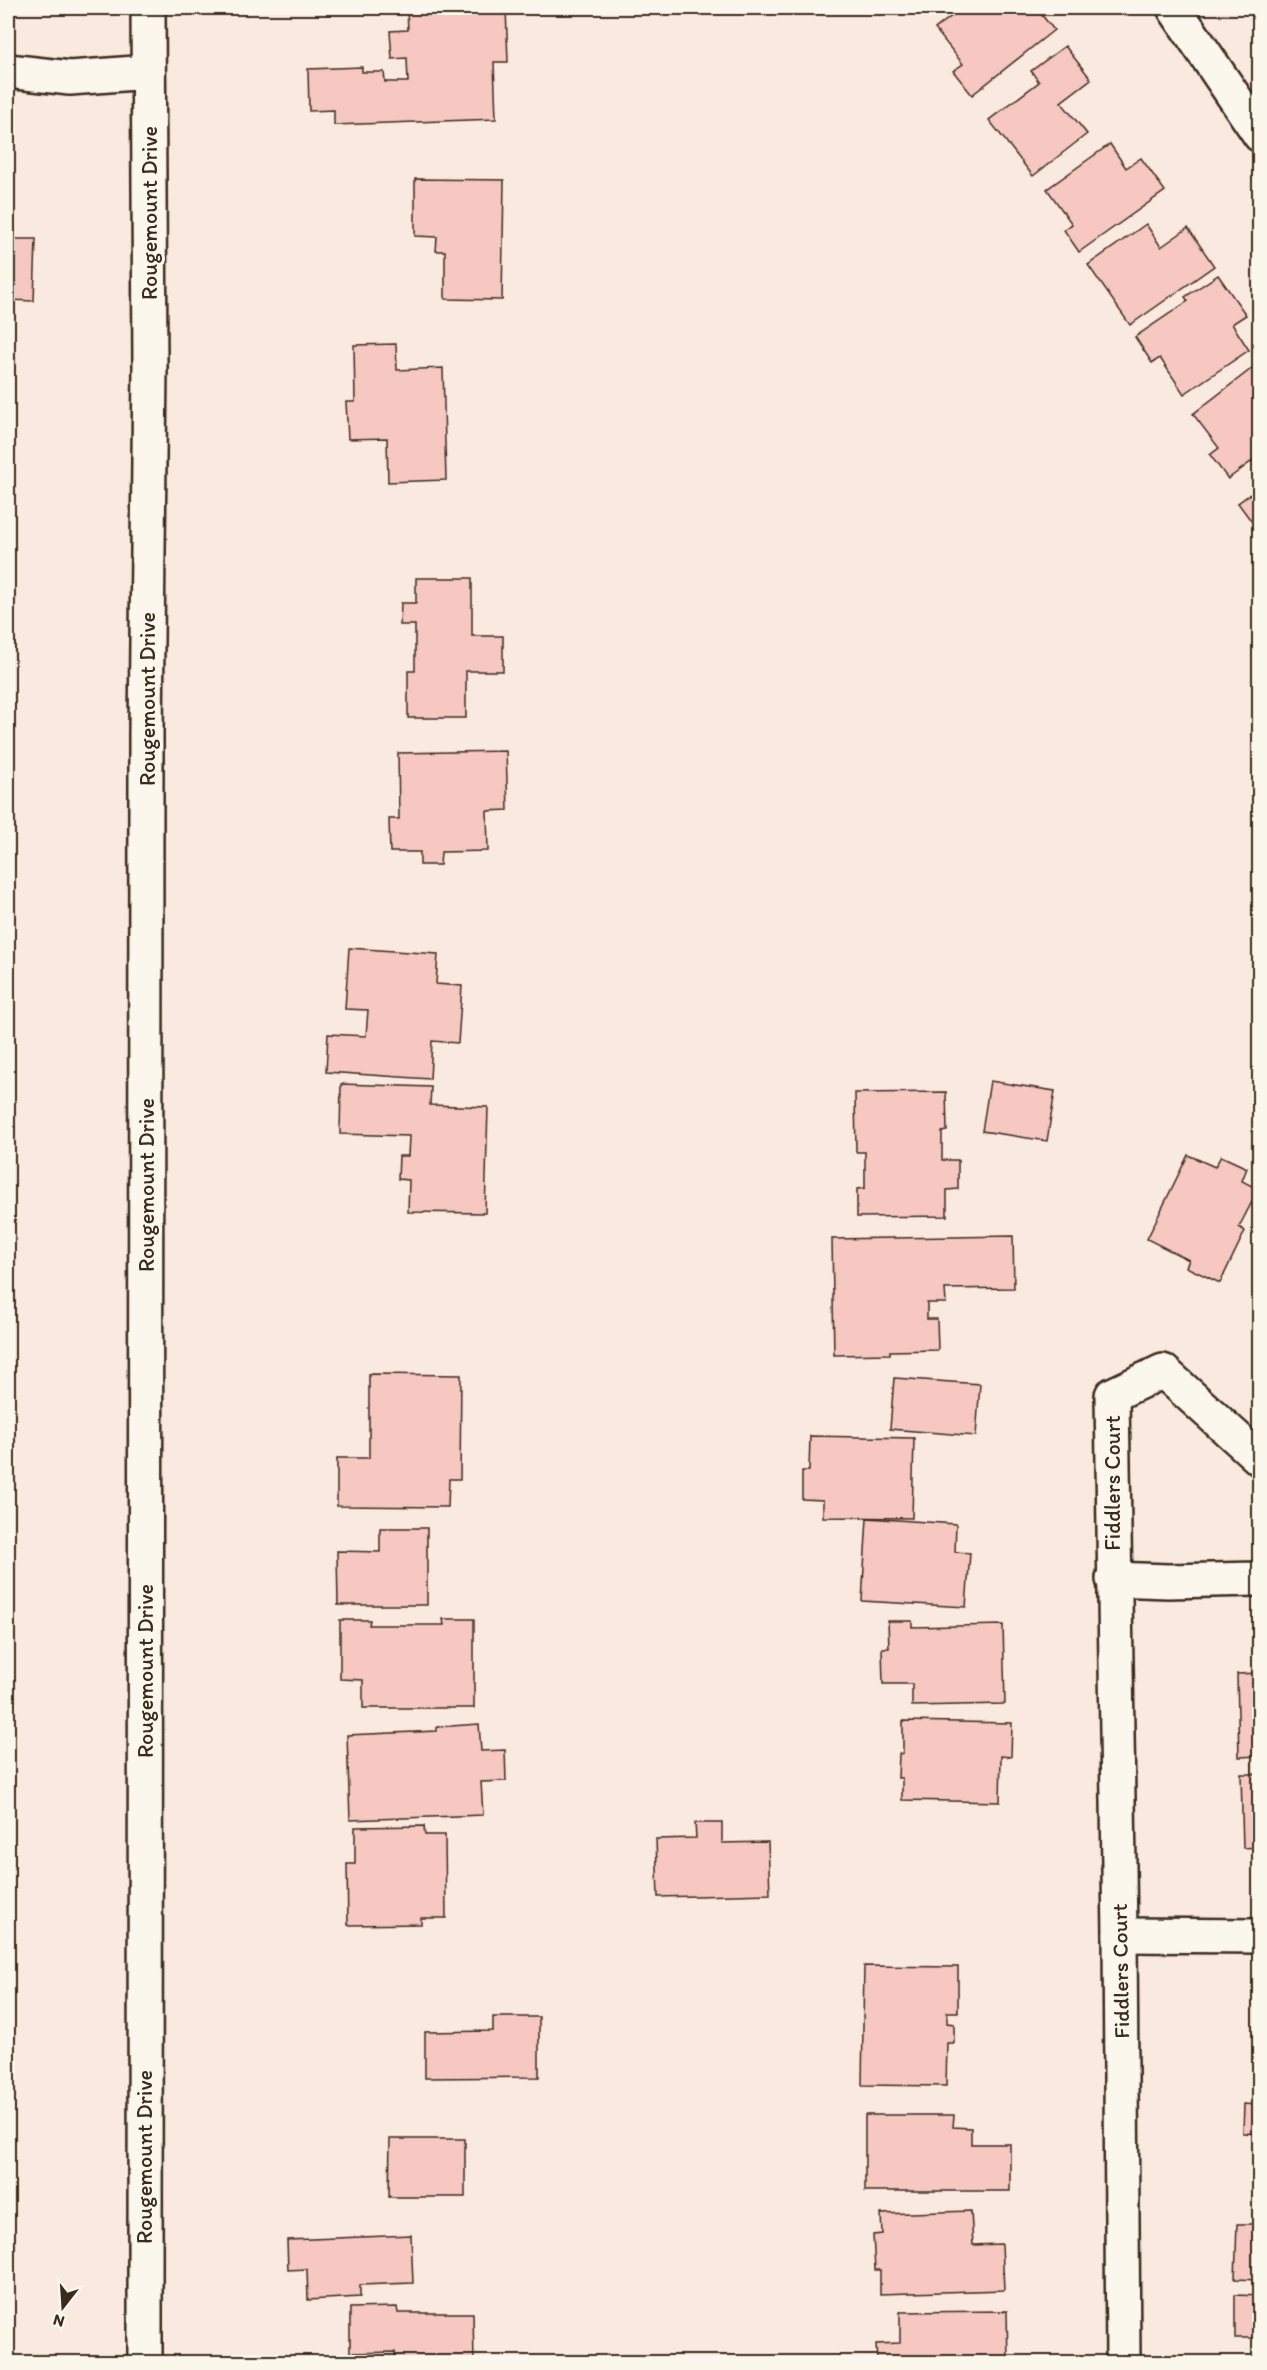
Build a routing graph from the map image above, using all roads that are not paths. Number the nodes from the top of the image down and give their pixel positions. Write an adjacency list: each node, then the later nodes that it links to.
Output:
1 (148, 8): 4 (street, Rougemount Drive)
2 (1174, 8): 5 (street)
3 (8, 71): 4 (street)
4 (148, 72): 11 (street, Rougemount Drive)
5 (1260, 135)
6 (1260, 1459): 8 (street, Fiddlers Court)
7 (1260, 1577): 8 (street, Fiddlers Court)
8 (1113, 1579): 9 (street, Fiddlers Court)
9 (1120, 1935): 10 (street); 12 (street, Fiddlers Court)
10 (1260, 1936)
11 (145, 2362)
12 (1123, 2362)

